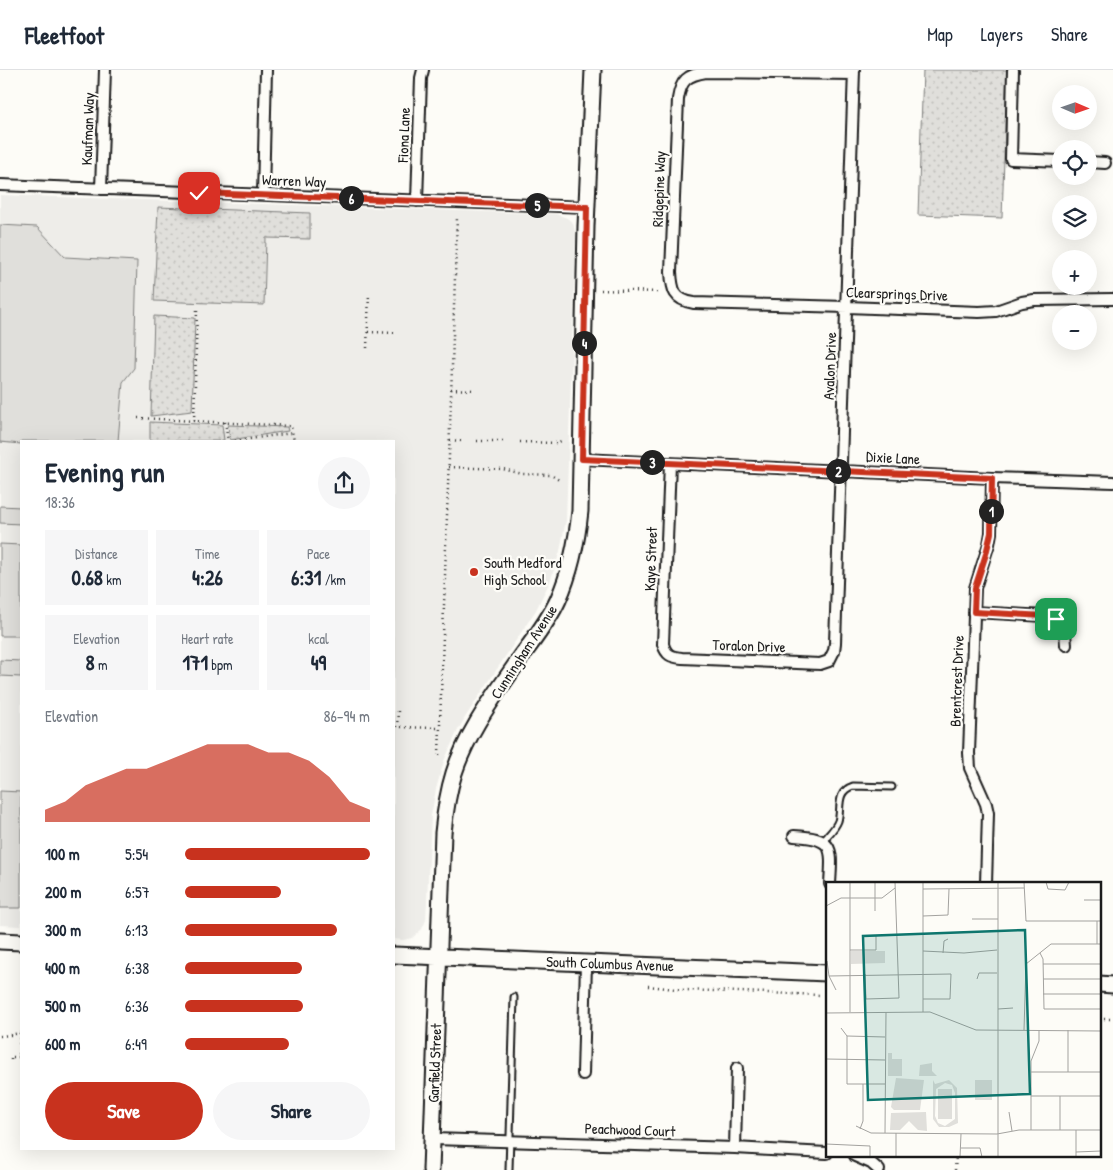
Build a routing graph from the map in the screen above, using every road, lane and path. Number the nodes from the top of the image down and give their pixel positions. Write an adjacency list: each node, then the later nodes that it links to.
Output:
1 (105, 70): 11 (street, Kaufman Way)
2 (266, 70): 12 (street)
3 (423, 70): 13 (street, Fiona Lane)
4 (593, 70): 14 (main road, Cunningham Avenue)
5 (1013, 70): 7 (street)
6 (854, 72): 19 (street, Ridgepine Way); 21 (street, Avalon Drive)
7 (1052, 161)
8 (1097, 162): 9 (street)
9 (1106, 163)
10 (0, 185): 11 (street, Warren Way)
11 (101, 189): 12 (street, Warren Way)
12 (263, 195): 13 (street, Warren Way)
13 (417, 201): 14 (street, Warren Way)
14 (587, 207): 41 (main road, Cunningham Avenue)
15 (457, 217): 26 (path)
16 (601, 290): 17 (path)
17 (657, 292)
18 (369, 293): 23 (path)
19 (680, 299): 21 (street, Clearsprings Drive)
20 (1113, 299): 21 (street, Clearsprings Drive)
21 (847, 307): 44 (street, Avalon Drive)
22 (198, 310): 29 (path)
23 (368, 332): 24 (path); 25 (path)
24 (398, 333)
25 (367, 348)
26 (451, 389): 27 (path); 35 (path)
27 (475, 390)
28 (138, 418): 29 (path)
29 (194, 421): 30 (path)
30 (225, 422): 31 (path); 32 (path)
31 (292, 433): 33 (path); 34 (path)
32 (228, 440)
33 (242, 440)
34 (294, 440)
35 (450, 440): 36 (path); 43 (path)
36 (462, 440)
37 (477, 441): 38 (path)
38 (504, 441)
39 (560, 441): 40 (path)
40 (520, 442)
41 (582, 459): 42 (street, Dixie Lane); 63 (main road, Cunningham Avenue)
42 (670, 463): 44 (street, Dixie Lane); 50 (street, Kaye Street)
43 (449, 467): 46 (path); 53 (path)
44 (841, 471): 45 (street, Dixie Lane); 51 (street, Avalon Drive)
45 (992, 478): 47 (street, Dixie Lane); 48 (street, Brentcrest Drive)
46 (559, 480)
47 (1113, 482)
48 (974, 612): 49 (street); 59 (street, Brentcrest Drive)
49 (1066, 645)
50 (668, 654): 51 (street, Toralon Drive)
51 (829, 661)
52 (398, 711): 53 (path)
53 (440, 728): 54 (path)
54 (439, 755)
55 (892, 788): 57 (lane)
56 (794, 836): 57 (street)
57 (822, 842): 58 (street)
58 (830, 882)
59 (986, 882)
60 (0, 941): 61 (main road)
61 (20, 942)
62 (395, 955): 63 (main road, South Columbus Avenue)
63 (439, 956): 64 (main road, South Columbus Avenue); 82 (main road, Garfield Street)
64 (586, 963): 65 (main road, South Columbus Avenue); 81 (street)
65 (826, 973)
66 (1100, 984): 67 (main road)
67 (1113, 985)
68 (648, 986): 69 (path)
69 (739, 992): 70 (path); 71 (path)
70 (822, 994)
71 (739, 996)
72 (514, 997): 83 (lane)
73 (1100, 1019): 74 (path)
74 (1113, 1019)
75 (20, 1032): 76 (path); 77 (path)
76 (0, 1036)
77 (20, 1042): 78 (path)
78 (20, 1057): 79 (path)
79 (11, 1060)
80 (737, 1068): 84 (street)
81 (583, 1074)
82 (433, 1139): 83 (street, Peachwood Court); 87 (main road, Garfield Street)
83 (510, 1141): 84 (street, Peachwood Court); 88 (lane)
84 (735, 1148): 85 (street, Peachwood Court)
85 (826, 1153)
86 (860, 1158): 89 (street)
87 (431, 1170)
88 (509, 1170)
89 (879, 1170)

